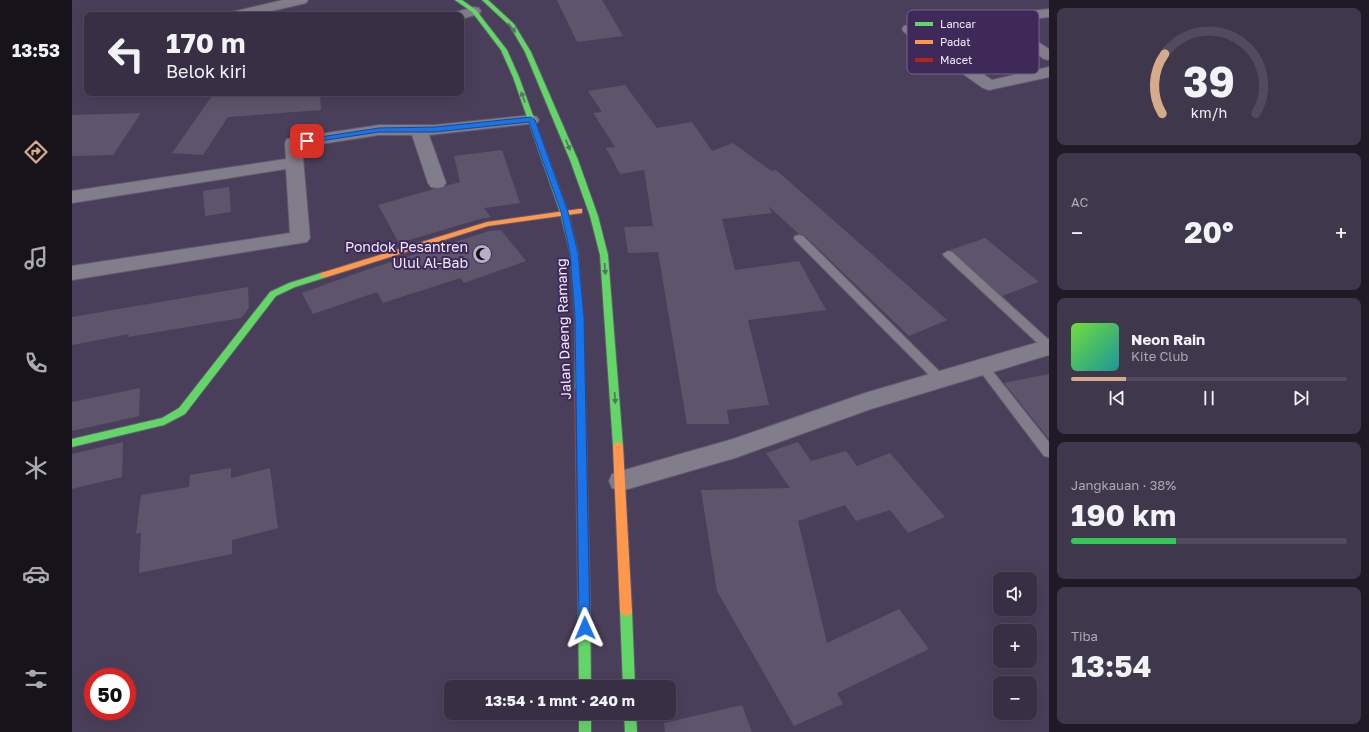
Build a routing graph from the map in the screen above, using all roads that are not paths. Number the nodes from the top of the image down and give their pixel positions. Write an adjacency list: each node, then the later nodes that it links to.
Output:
1 (301, 0): 5 (street)
2 (458, 0): 6 (main road, Jalan Daeng Ramang)
3 (485, 0): 4 (main road)
4 (493, 6): 6 (main road); 18 (main road, one-way to 18)
5 (250, 12)
6 (468, 13): 13 (main road, Jalan Daeng Ramang, one-way to 6)
7 (1049, 13): 8 (street)
8 (1039, 14)
9 (1039, 49): 10 (street)
10 (1049, 56)
11 (1049, 72): 12 (street)
12 (973, 74)
13 (531, 120): 14 (street); 19 (main road, Jalan Daeng Ramang)
14 (419, 130): 15 (street); 16 (street)
15 (294, 163): 17 (street); 22 (street)
16 (436, 183)
17 (72, 197)
18 (594, 209): 19 (main road); 28 (main road, one-way to 28)
19 (564, 212): 26 (main road); 29 (main road, Jalan Daeng Ramang)
20 (799, 238): 25 (lane)
21 (948, 254): 23 (lane)
22 (72, 273)
23 (1049, 347): 24 (street)
24 (983, 367): 25 (street); 27 (lane)
25 (941, 380): 28 (street)
26 (72, 443)
27 (1049, 452)
28 (622, 481): 30 (main road)
29 (585, 680)
30 (629, 680)
31 (585, 720): 33 (main road)
32 (630, 720): 34 (main road)
33 (585, 732)
34 (631, 732)

